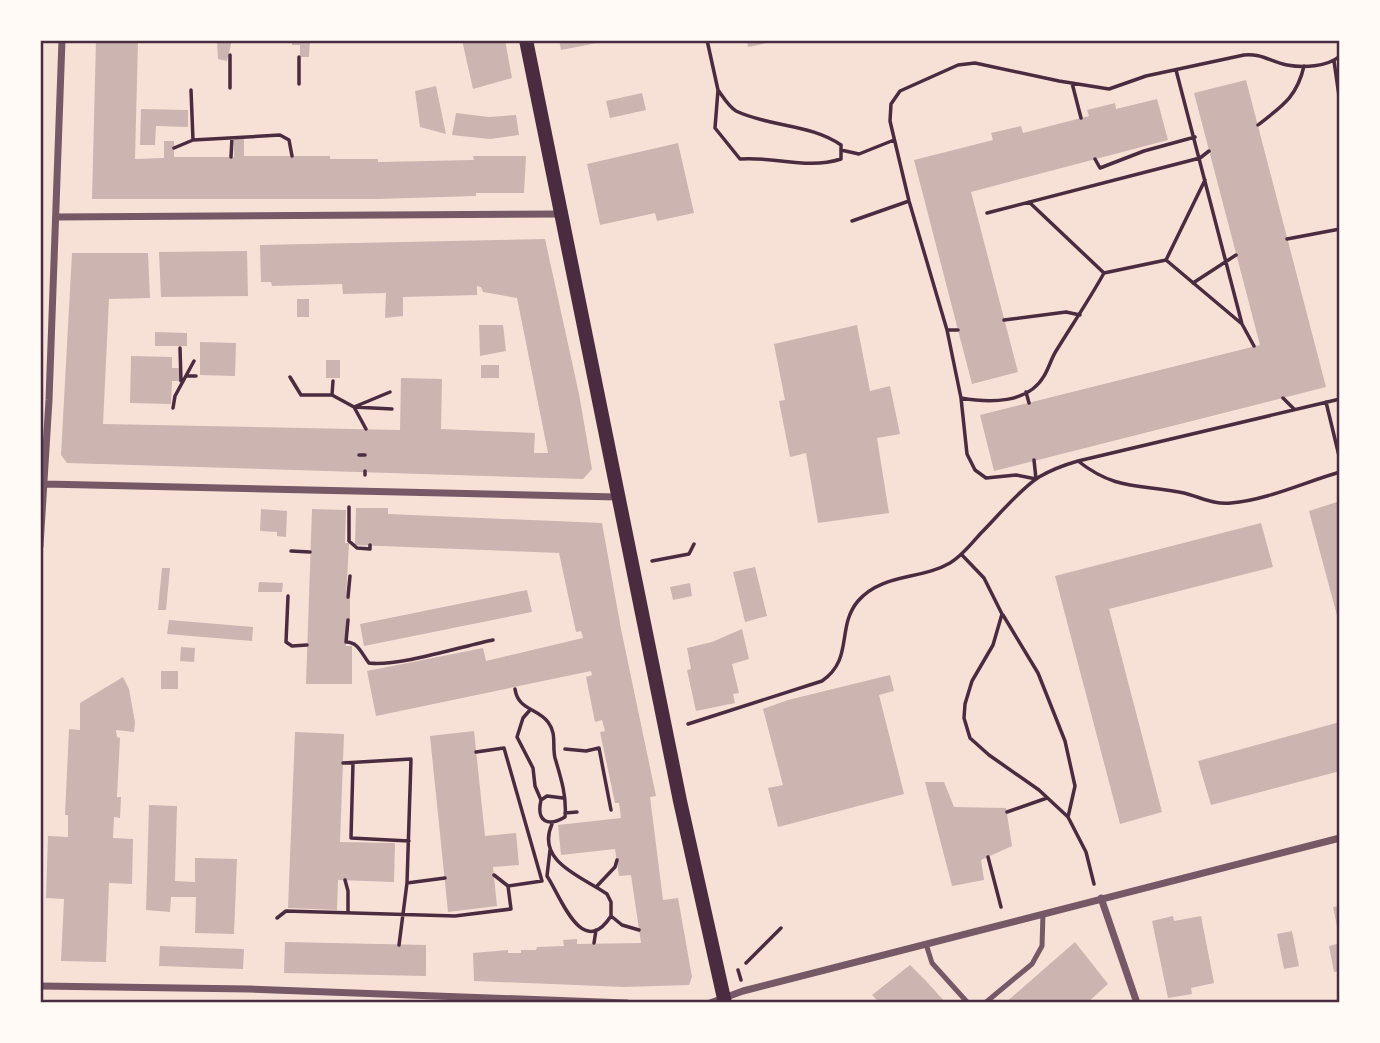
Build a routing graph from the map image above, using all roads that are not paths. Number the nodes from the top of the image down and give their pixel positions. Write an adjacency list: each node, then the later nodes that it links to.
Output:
1 (62, 40): 4 (street)
2 (526, 40): 3 (main road)
3 (559, 214): 4 (street); 6 (main road)
4 (56, 217): 5 (street)
5 (45, 484): 6 (street); 7 (street)
6 (617, 497): 13 (main road)
7 (40, 546)
8 (1340, 838): 9 (street)
9 (1101, 898): 10 (street); 17 (street)
10 (1043, 914): 11 (street); 16 (lane)
11 (926, 944): 13 (street); 15 (lane)
12 (40, 986): 14 (street)
13 (720, 1001)
14 (626, 1003)
15 (968, 1003)
16 (985, 1003)
17 (1137, 1003)

